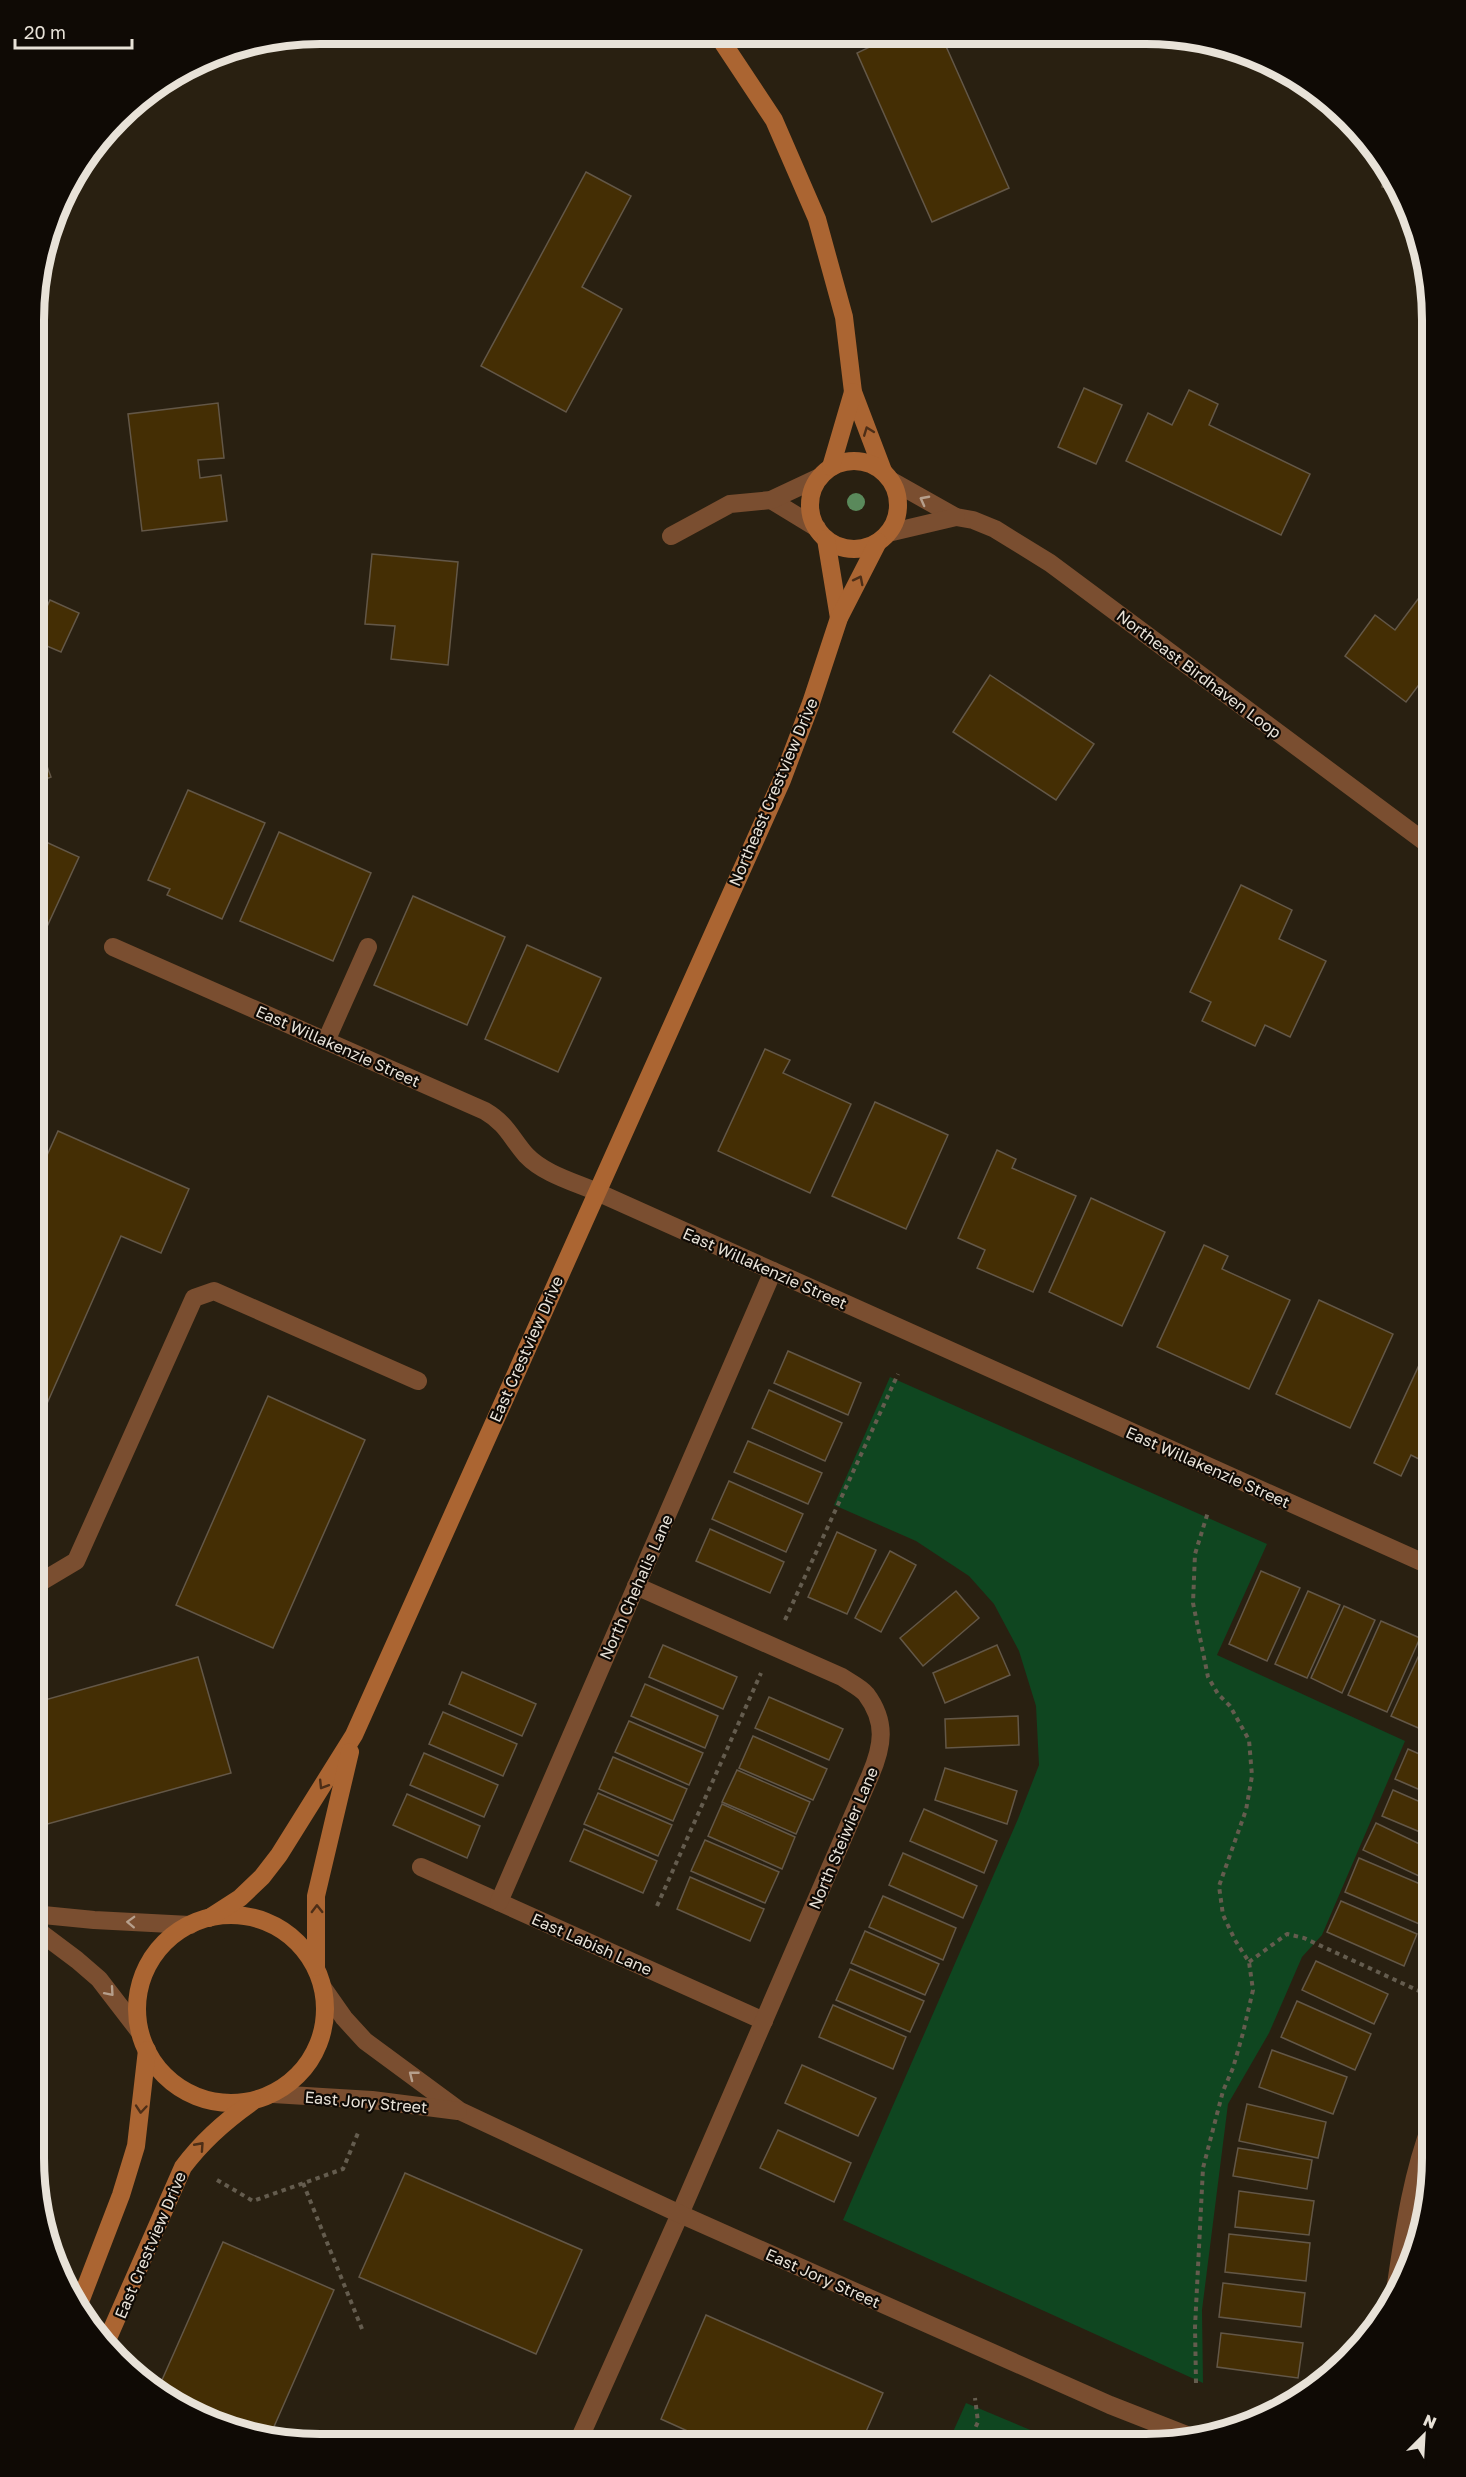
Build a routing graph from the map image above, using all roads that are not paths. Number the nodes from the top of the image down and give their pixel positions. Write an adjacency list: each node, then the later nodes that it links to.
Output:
1 (724, 44): 2 (street)
2 (853, 392): 3 (street); 4 (street, one-way to 2)
3 (826, 472): 4 (street); 5 (street); 7 (street)
4 (888, 476): 6 (street, Northeast Birdhaven Loop, one-way to 4); 9 (street)
5 (771, 500): 7 (street); 8 (street)
6 (956, 517): 9 (street, Northeast Birdhaven Loop); 11 (street, Northeast Birdhaven Loop)
7 (821, 534): 9 (street); 10 (street, Northeast Crestview Drive)
8 (671, 536)
9 (883, 538): 10 (street, Northeast Crestview Drive, one-way to 9)
10 (839, 618): 14 (street, Northeast Crestview Drive)
11 (1422, 840)
12 (113, 947): 15 (street, East Willakenzie Street)
13 (368, 947): 15 (street)
14 (699, 964): 16 (street, East Crestview Drive)
15 (326, 1041): 16 (street, East Willakenzie Street)
16 (597, 1192): 17 (street, East Willakenzie Street); 22 (street, East Crestview Drive)
17 (773, 1271): 19 (street, East Willakenzie Street); 21 (street, North Chehalis Lane)
18 (418, 1381): 20 (street)
19 (1422, 1563)
20 (44, 1580)
21 (636, 1586): 24 (street, North Chehalis Lane); 31 (street, North Steiwier Lane)
22 (354, 1735): 26 (street, East Crestview Drive, one-way to 26); 29 (street, East Crestview Drive, one-way to 22)
23 (421, 1867): 24 (street, East Labish Lane)
24 (499, 1902): 31 (street, East Labish Lane)
25 (44, 1915): 27 (street, one-way to 25)
26 (209, 1918): 27 (street); 29 (street)
27 (190, 1924): 32 (street)
28 (44, 1935): 32 (street, one-way to 32)
29 (316, 1967): 30 (street)
30 (323, 1988): 34 (street); 36 (street, East Jory Street, one-way to 30)
31 (764, 2021): 38 (street, North Steiwier Lane)
32 (139, 2031): 33 (street)
33 (147, 2050): 35 (street); 40 (street, one-way to 40)
34 (273, 2094): 35 (street); 36 (street, East Jory Street)
35 (253, 2101): 41 (street, East Crestview Drive, one-way to 35)
36 (460, 2111): 38 (street, East Jory Street)
37 (1422, 2148): 39 (street)
38 (680, 2214): 42 (street, East Jory Street); 43 (street, North Steiwier Lane)
39 (1398, 2271)
40 (81, 2298)
41 (109, 2336)
42 (1178, 2432)
43 (582, 2434)

